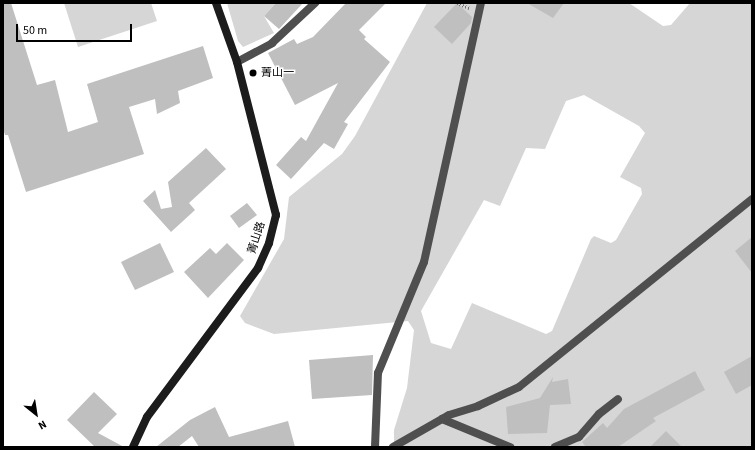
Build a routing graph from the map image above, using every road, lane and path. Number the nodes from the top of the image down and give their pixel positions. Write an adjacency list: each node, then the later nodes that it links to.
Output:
1 (216, 3): 4 (street, 菁山路)
2 (315, 3): 4 (street)
3 (481, 3): 9 (street)
4 (237, 62): 8 (street, 菁山路)
5 (752, 198): 7 (street)
6 (618, 399): 12 (street)
7 (442, 419): 10 (street); 11 (street)
8 (133, 447)
9 (375, 447)
10 (393, 447)
11 (510, 447)
12 (555, 447)

